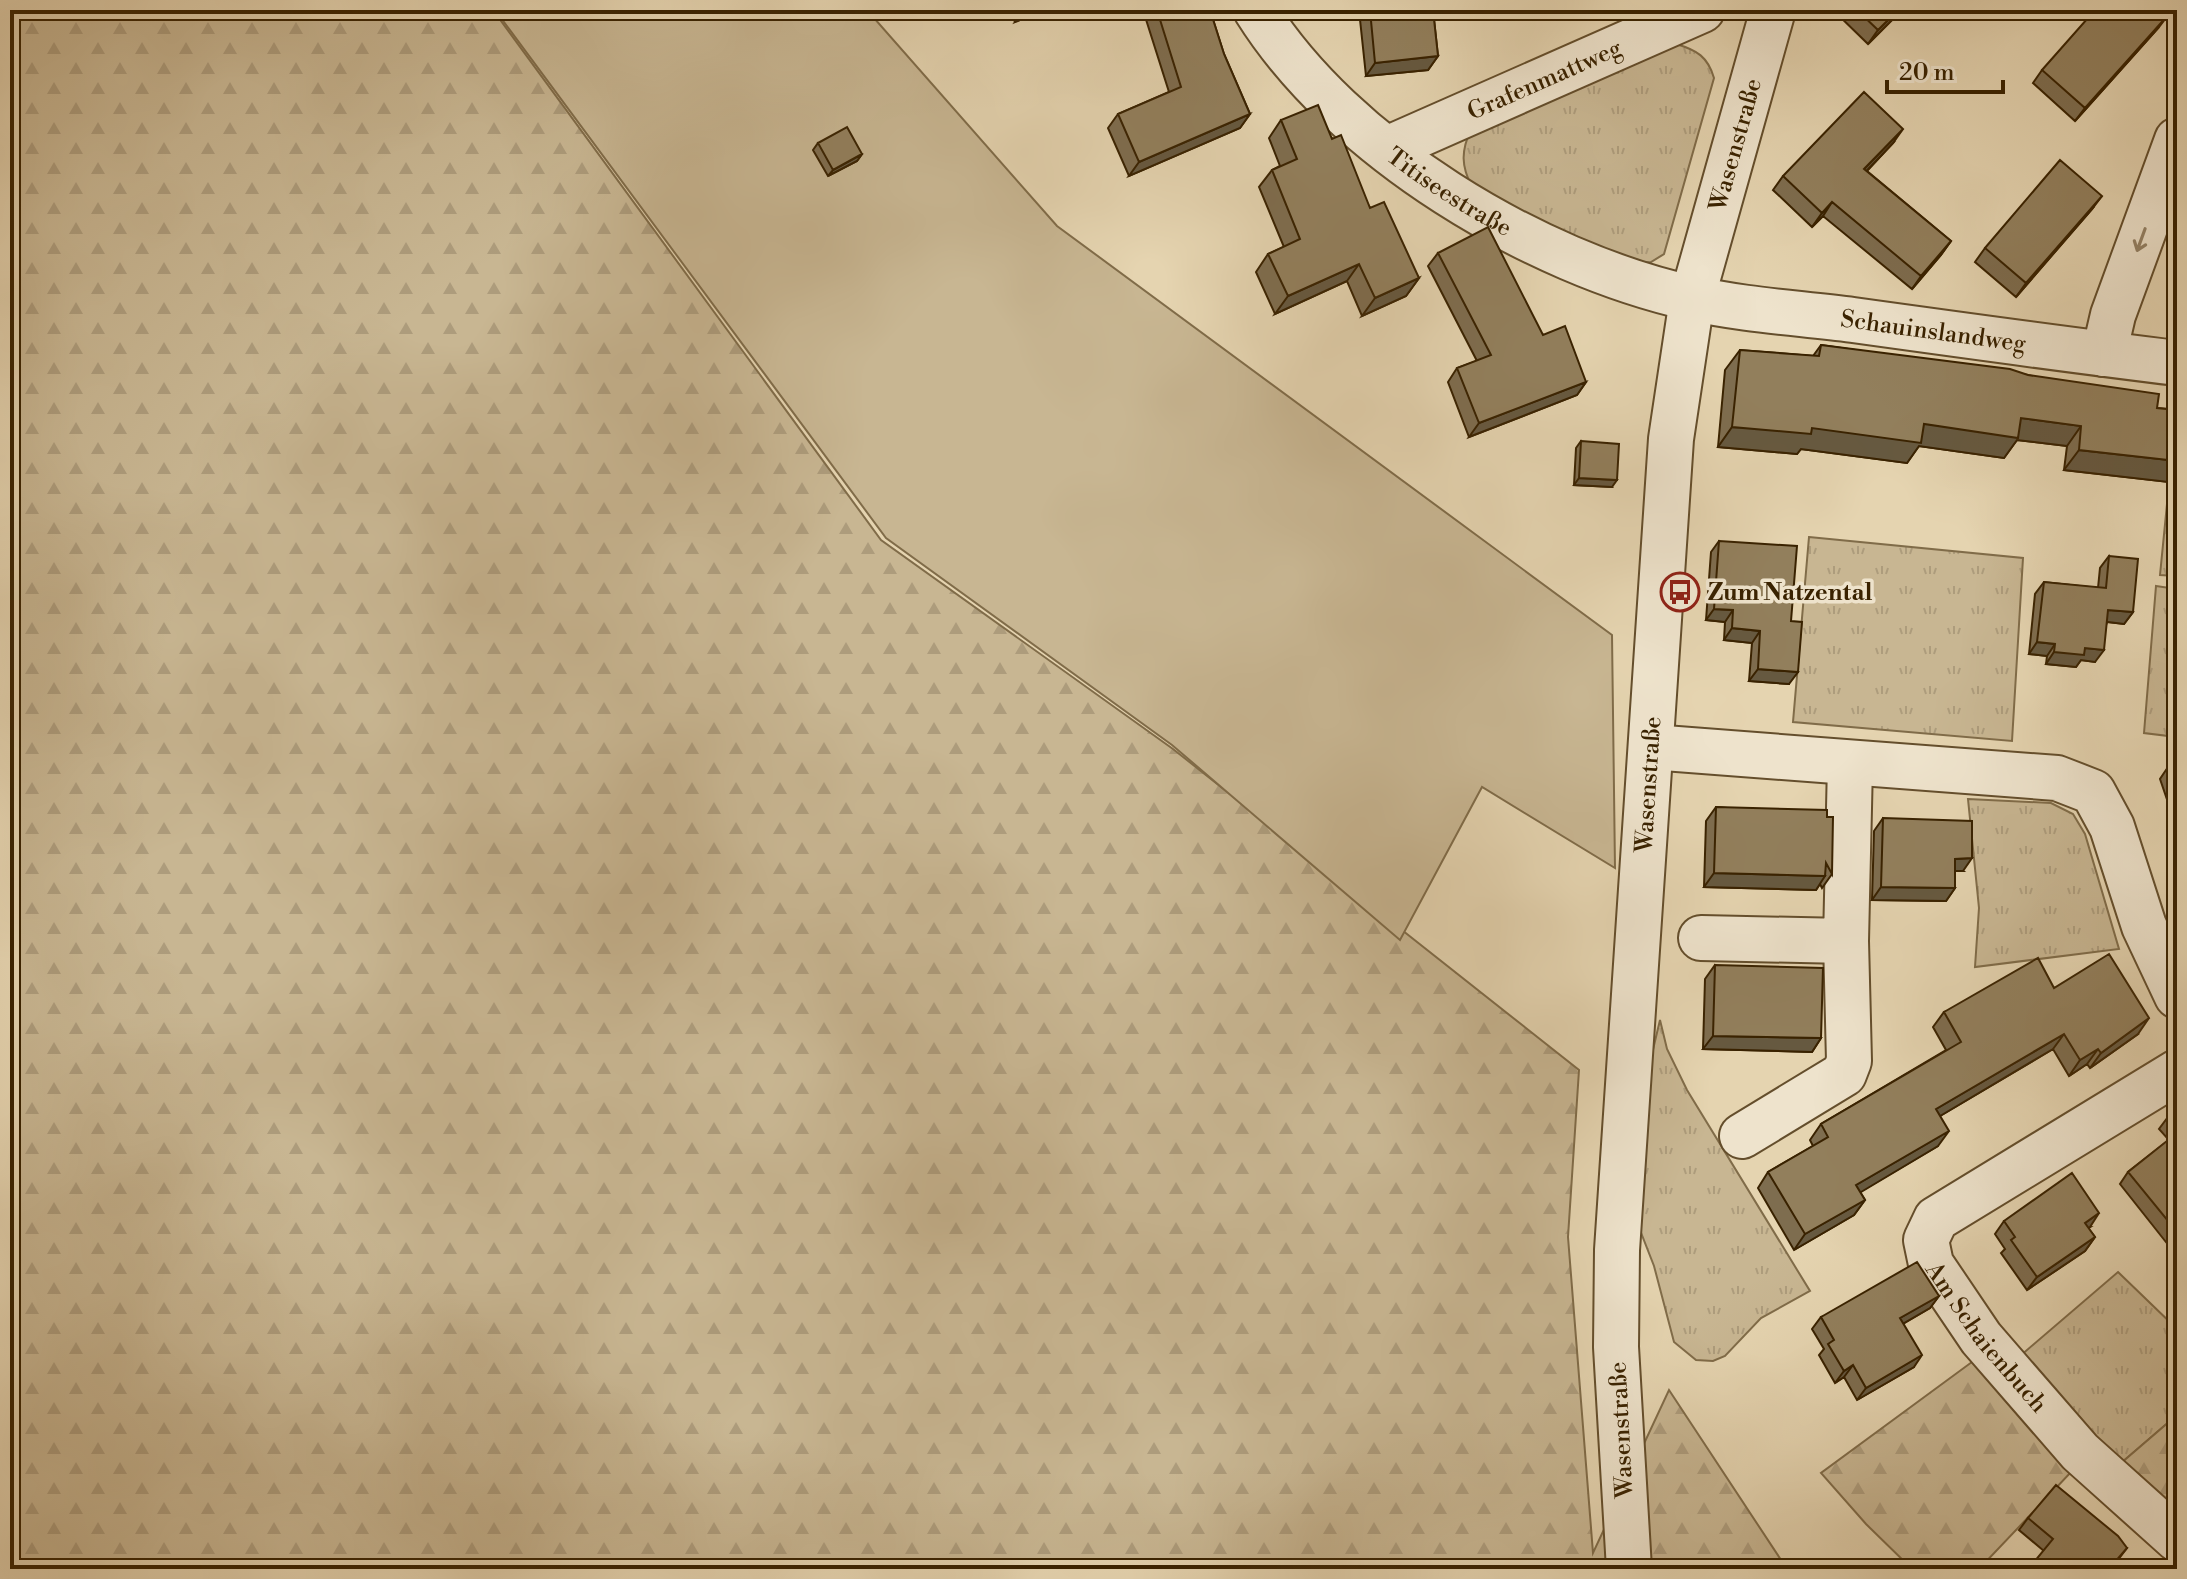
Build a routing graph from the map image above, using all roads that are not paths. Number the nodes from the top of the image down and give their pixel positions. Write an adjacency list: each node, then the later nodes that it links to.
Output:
1 (1256, 10): 5 (street, Titiseestraße)
2 (1702, 10): 5 (street, Grafenmattweg)
3 (1773, 10): 6 (street, Wasenstraße)
4 (2177, 140): 7 (street, one-way to 7)
5 (1387, 149): 6 (street, Titiseestraße)
6 (1692, 299): 7 (street, Schauinslandweg); 9 (street, Wasenstraße)
7 (2104, 354): 8 (street, Schauinslandweg)
8 (2177, 363)
9 (1651, 747): 10 (street); 17 (street, Wasenstraße)
10 (1850, 764): 12 (street); 13 (street)
11 (1701, 938): 12 (street)
12 (1846, 941): 15 (street)
13 (2177, 996)
14 (2177, 1072): 16 (street, Am Schaienbuch)
15 (1742, 1136)
16 (2177, 1539)
17 (1629, 1569)

